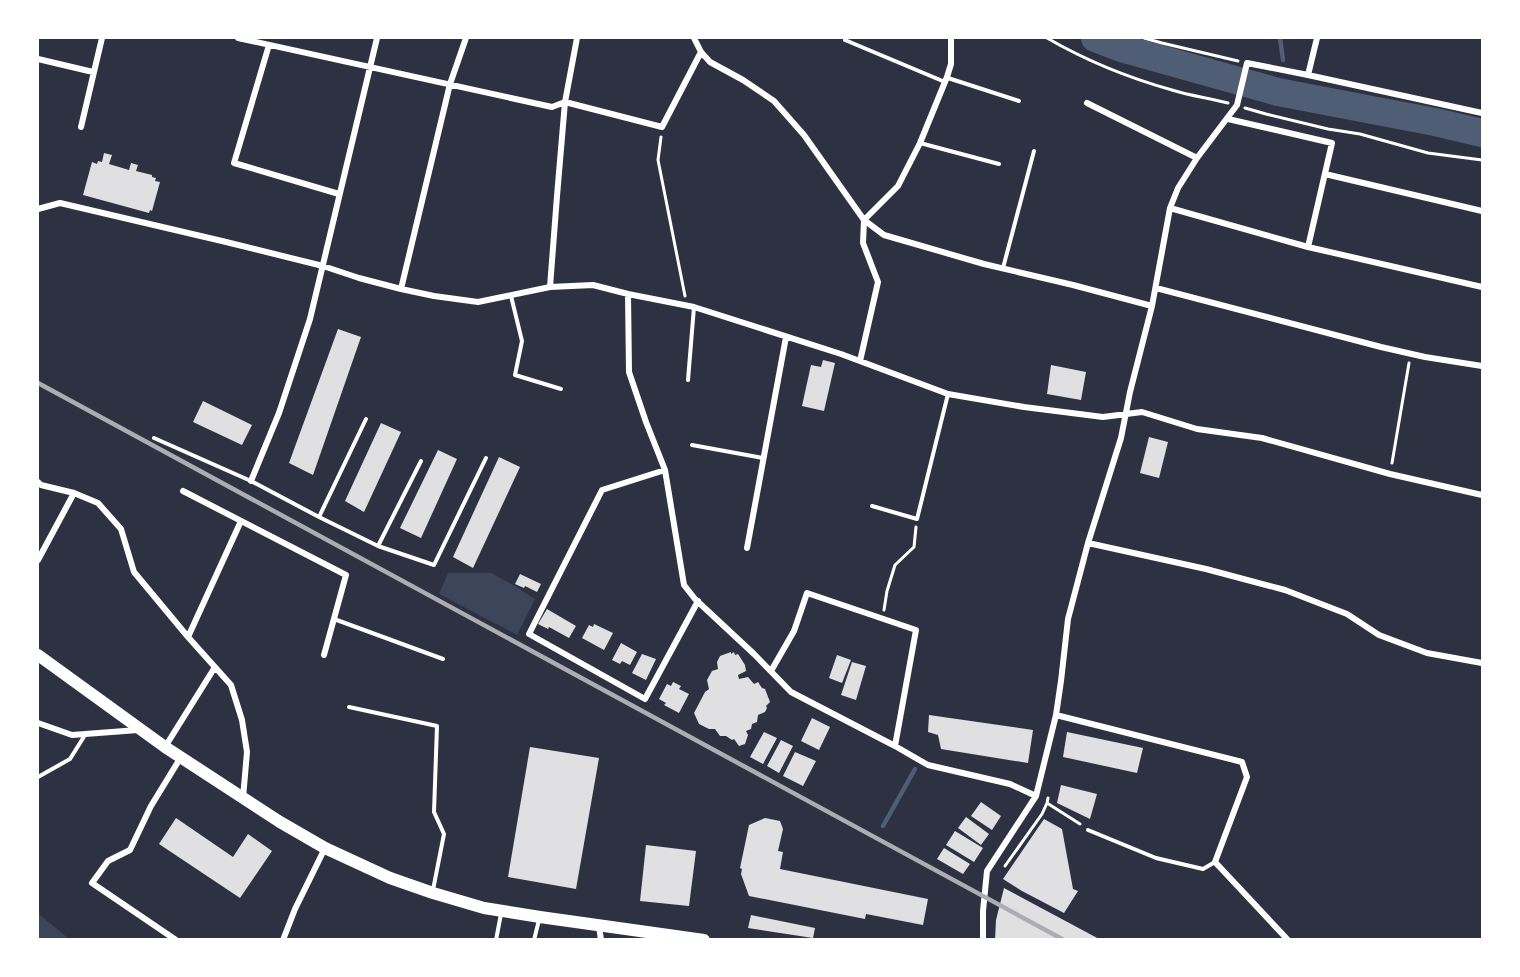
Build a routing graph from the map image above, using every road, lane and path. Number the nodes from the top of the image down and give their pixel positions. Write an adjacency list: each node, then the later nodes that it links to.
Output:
1 (102, 38): 17 (street)
2 (238, 38): 12 (street)
3 (377, 38): 16 (street)
4 (466, 38): 20 (street)
5 (577, 38): 21 (street)
6 (694, 38): 13 (street)
7 (951, 38): 19 (street)
8 (1047, 38): 24 (path)
9 (1144, 38): 15 (path)
10 (1317, 38): 18 (street)
11 (845, 40): 19 (lane)
12 (269, 45): 16 (street); 35 (street)
13 (701, 52): 28 (street); 39 (street)
14 (38, 59): 17 (street)
15 (1246, 65): 18 (street); 24 (street)
16 (370, 67): 20 (street); 35 (street)
17 (93, 72): 27 (street)
18 (1308, 75): 25 (street)
19 (946, 80): 22 (lane); 29 (street)
20 (450, 84): 21 (street); 46 (street)
21 (565, 102): 28 (street); 43 (street)
22 (1018, 102)
23 (1087, 103): 31 (street)
24 (1237, 105): 26 (street); 32 (path)
25 (1482, 113)
26 (1228, 119): 31 (street); 34 (street)
27 (81, 127)
28 (662, 127): 49 (path)
29 (920, 143): 33 (lane); 39 (street)
30 (1034, 151): 42 (lane)
31 (1197, 158): 36 (street)
32 (1482, 160)
33 (999, 164)
34 (1325, 174): 38 (street); 40 (street)
35 (339, 194): 41 (street)
36 (1170, 208): 40 (street); 45 (street)
37 (38, 209): 41 (street)
38 (1482, 211)
39 (864, 220): 42 (street); 53 (street)
40 (1308, 247): 44 (street)
41 (323, 266): 46 (street); 67 (street)
42 (1003, 269): 50 (street)
43 (550, 287): 47 (street); 48 (street)
44 (1482, 287)
45 (1156, 288): 50 (street); 52 (street)
46 (401, 289): 48 (street)
47 (628, 294): 49 (street); 65 (street)
48 (510, 295): 56 (lane)
49 (690, 306): 51 (street); 55 (lane)
50 (1152, 306): 58 (street)
51 (786, 337): 53 (street); 63 (street)
52 (1410, 354): 54 (street); 66 (path)
53 (860, 361): 57 (street)
54 (1482, 366)
55 (688, 380)
56 (561, 389)
57 (948, 394): 58 (street); 74 (lane)
58 (1126, 414): 66 (street); 76 (street)
59 (366, 419): 73 (lane)
60 (154, 438): 67 (lane)
61 (692, 445): 63 (lane)
62 (486, 458): 77 (lane)
63 (763, 458): 78 (street)
64 (421, 461): 77 (lane)
65 (665, 470): 80 (street); 80 (street)
66 (1390, 474): 71 (street)
67 (251, 481): 73 (lane)
68 (38, 482): 70 (street)
69 (183, 491): 75 (street)
70 (74, 492): 79 (street); 83 (street)
71 (1482, 495)
72 (872, 506): 74 (lane)
73 (319, 517): 77 (lane)
74 (916, 519): 82 (path)
75 (241, 521): 81 (street); 83 (street)
76 (1088, 543): 87 (street); 91 (street)
77 (378, 546)
78 (747, 548)
79 (38, 560)
80 (698, 601): 89 (street)
81 (334, 619): 85 (street); 86 (lane)
82 (883, 620): 89 (street); 95 (street)
83 (188, 637): 88 (street)
84 (38, 655): 93 (main road)
85 (324, 655)
86 (443, 659)
87 (1482, 663)
88 (215, 667): 96 (street); 101 (street)
89 (771, 671): 95 (street)
90 (349, 706): 107 (lane)
91 (1056, 715): 100 (street); 105 (street)
92 (38, 723): 94 (street)
93 (141, 730): 94 (street); 96 (main road)
94 (85, 735): 98 (lane)
95 (895, 746): 100 (street)
96 (165, 747): 97 (main road)
97 (181, 757): 101 (main road); 111 (street)
98 (38, 777)
99 (1049, 793): 102 (path)
100 (1036, 796): 117 (street)
101 (243, 798): 104 (main road)
102 (1047, 803): 103 (path); 106 (path)
103 (1088, 830): 105 (lane)
104 (325, 848): 107 (main road); 112 (street)
105 (1215, 862): 118 (street)
106 (1003, 869)
107 (433, 893): 108 (main road)
108 (502, 911): 109 (main road); 113 (lane)
109 (540, 917): 110 (main road); 114 (lane)
110 (599, 926): 115 (street); 116 (main road)
111 (176, 939)
112 (283, 939)
113 (496, 939)
114 (534, 939)
115 (601, 939)
116 (704, 939)
117 (983, 939)
118 (1288, 939)

